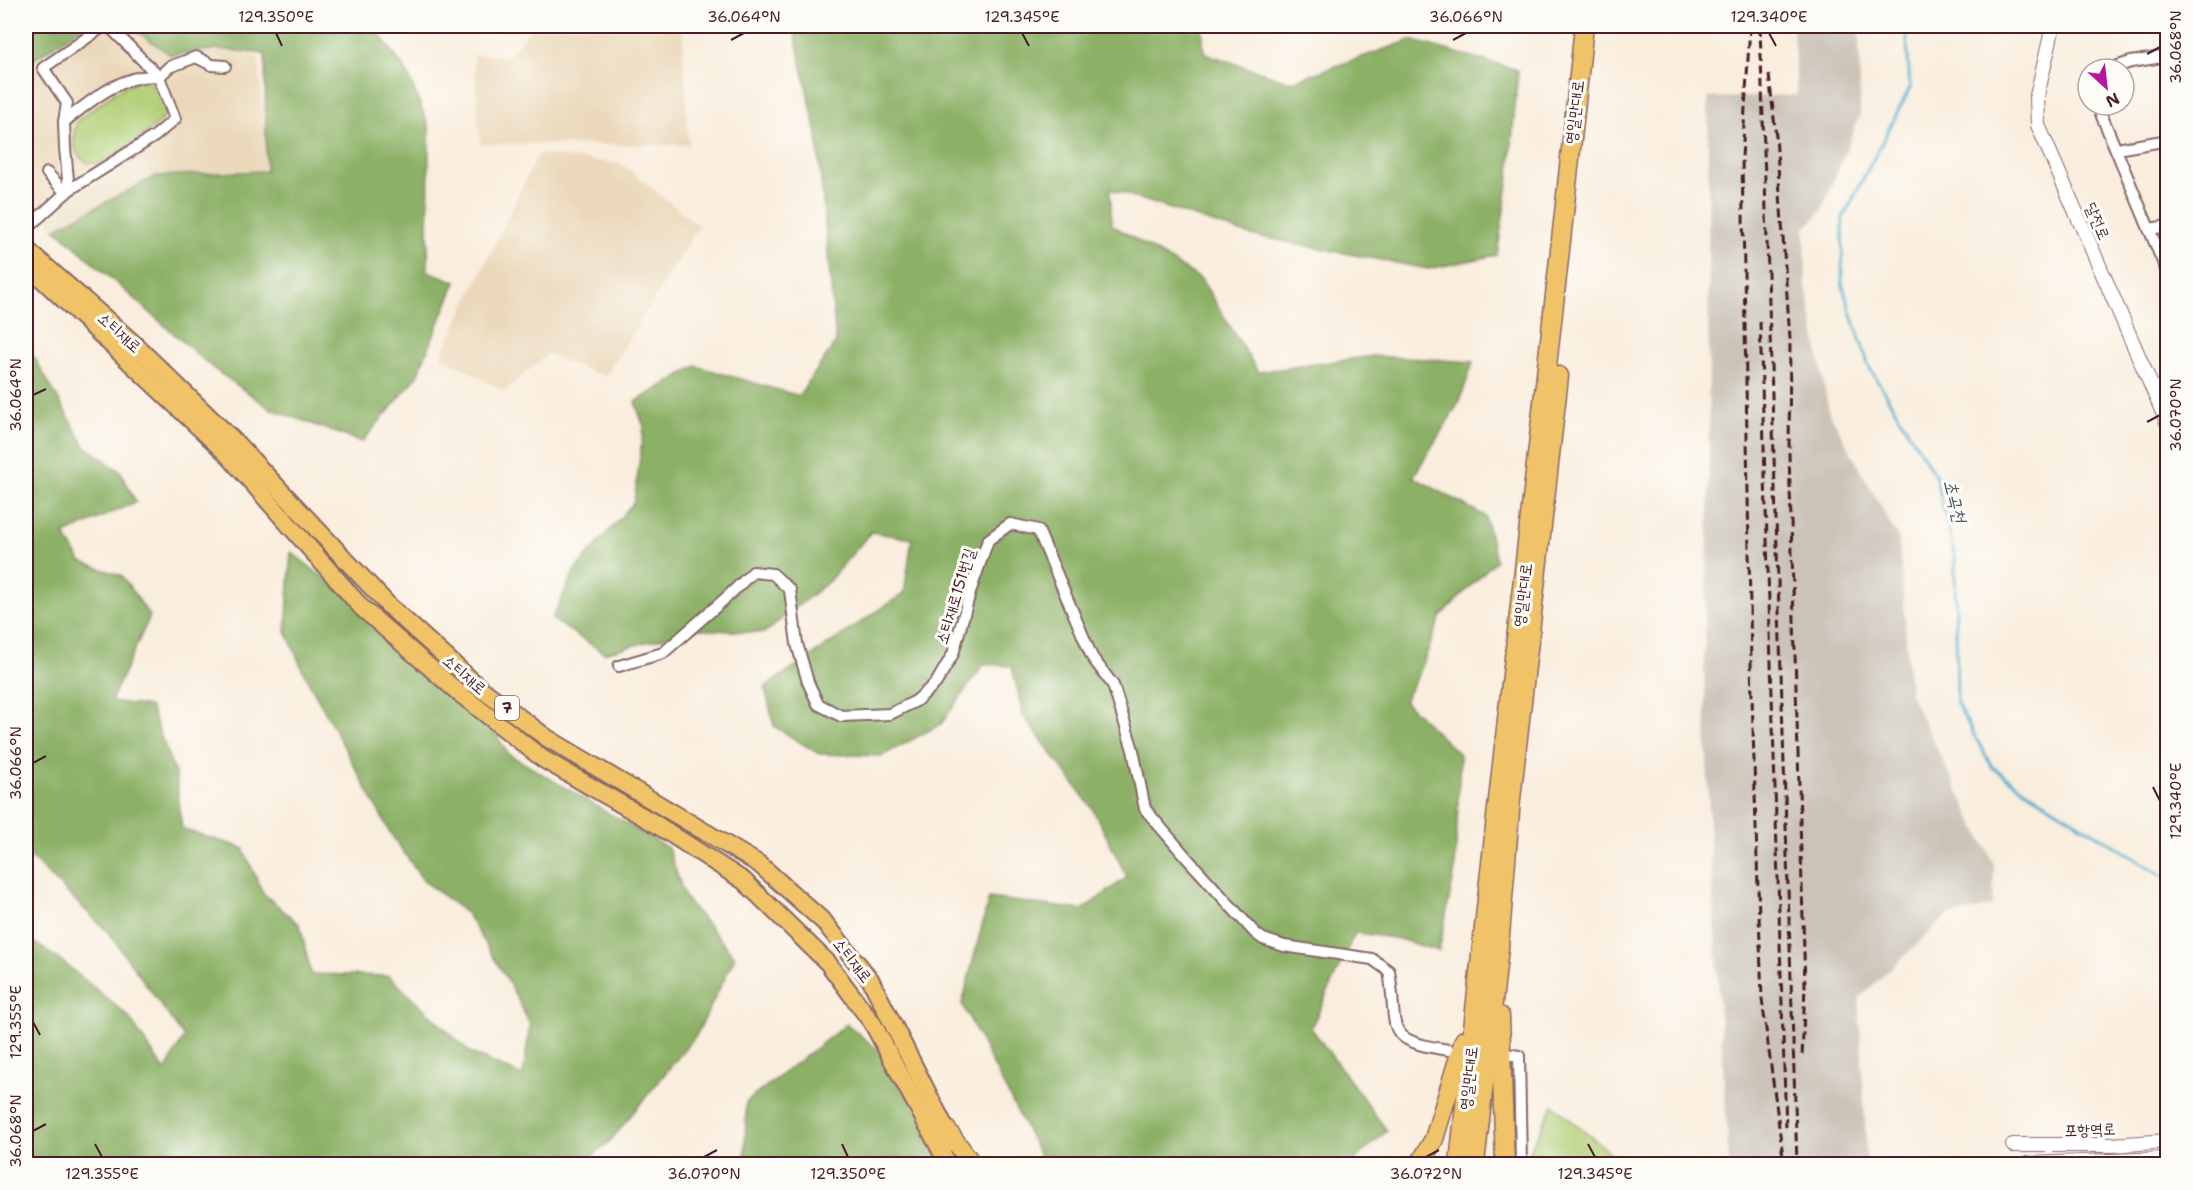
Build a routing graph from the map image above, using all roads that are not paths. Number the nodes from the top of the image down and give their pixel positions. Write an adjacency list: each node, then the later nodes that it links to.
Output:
1 (104, 26): 11 (street)
2 (109, 26): 9 (street)
3 (1584, 26): 25 (highway, 영일만대로)
4 (1596, 26): 24 (highway, 영일만대로)
5 (2054, 26): 22 (street, 달전로)
6 (2168, 56): 7 (street)
7 (2136, 61)
8 (225, 66): 9 (street)
9 (159, 77): 11 (street); 15 (street)
10 (2102, 117): 13 (street)
11 (64, 122): 15 (street)
12 (2168, 140): 13 (street)
13 (2117, 149): 18 (street)
14 (47, 173): 15 (street)
15 (67, 192): 17 (street)
16 (2168, 226): 18 (street)
17 (26, 229)
18 (2149, 229): 21 (street)
19 (26, 249): 28 (main road, 소티재로 / 7)
20 (26, 264): 32 (main road, 소티재로 / 7)
21 (2168, 274)
22 (2168, 424)
23 (619, 666): 26 (street, 소티재로151번길)
24 (1498, 948): 37 (highway, 영일만대로); 38 (highway)
25 (1478, 995): 35 (highway); 36 (highway, 영일만대로)
26 (1449, 1050)
27 (1506, 1054): 39 (street)
28 (947, 1131): 33 (main road, 소티재로 / 7); 34 (highway)
29 (2168, 1142): 30 (street, 포항역로)
30 (2013, 1145)
31 (2168, 1160): 40 (street, 포항역로)
32 (948, 1164)
33 (966, 1164)
34 (972, 1164)
35 (1420, 1164)
36 (1459, 1164)
37 (1475, 1164)
38 (1505, 1164)
39 (1521, 1164)
40 (2027, 1164)

